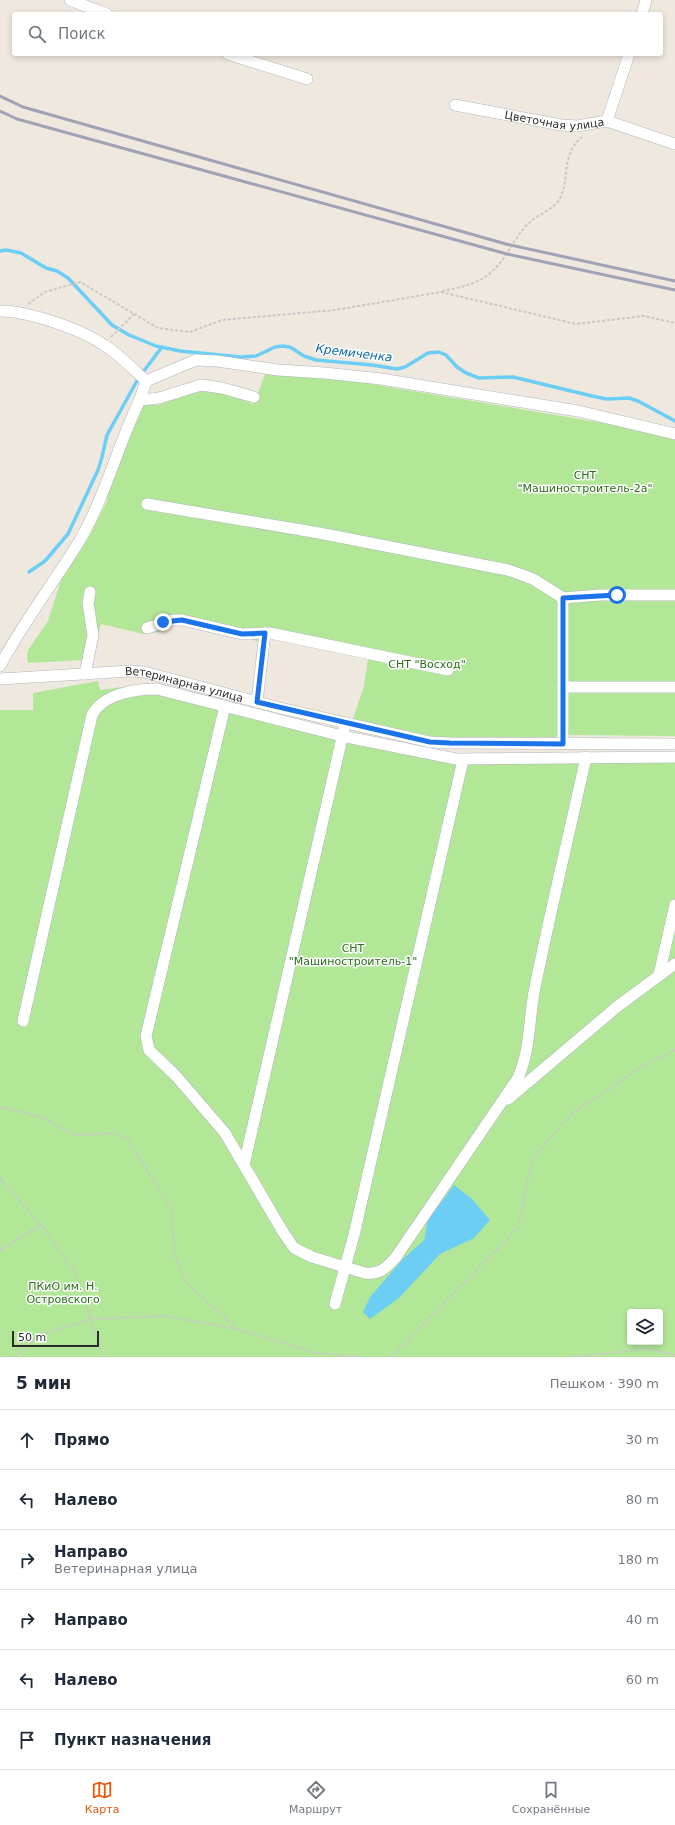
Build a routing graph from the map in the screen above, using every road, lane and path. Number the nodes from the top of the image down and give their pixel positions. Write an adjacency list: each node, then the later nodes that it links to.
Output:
1 (70, 0): 3 (street)
2 (646, 0): 4 (street)
3 (102, 12)
4 (643, 12)
5 (234, 56): 7 (street)
6 (628, 56): 9 (street)
7 (307, 79)
8 (455, 105): 9 (street, Цветочная улица)
9 (607, 121): 11 (street, Цветочная улица)
10 (588, 133): 12 (path)
11 (675, 144)
12 (440, 292): 15 (path); 16 (path)
13 (0, 311): 14 (street)
14 (16, 312): 15 (path); 18 (street)
15 (134, 314): 17 (path)
16 (675, 323)
17 (115, 333)
18 (146, 381): 20 (street); 21 (street)
19 (254, 397): 20 (street)
20 (140, 400): 28 (street)
21 (675, 434)
22 (147, 504): 25 (street)
23 (90, 592): 30 (street)
24 (675, 595): 25 (street)
25 (563, 598): 32 (street)
26 (147, 628): 27 (street)
27 (265, 633): 29 (street); 34 (street)
28 (0, 666)
29 (448, 670)
30 (85, 674): 31 (street, Ветеринарная улица); 34 (street, Ветеринарная улица)
31 (0, 679)
32 (563, 687): 33 (street); 38 (street)
33 (675, 687)
34 (257, 702): 36 (street, Ветеринарная улица)
35 (225, 706): 37 (street); 46 (street); 50 (street)
36 (345, 723): 37 (street); 38 (street, Ветеринарная улица)
37 (342, 736): 42 (street); 50 (street)
38 (563, 744): 39 (street, Ветеринарная улица)
39 (675, 744)
40 (675, 756): 41 (street)
41 (586, 757): 42 (street); 49 (street)
42 (463, 760): 54 (street)
43 (675, 905): 45 (street)
44 (675, 964): 45 (street)
45 (659, 975): 49 (street)
46 (24, 1021)
47 (675, 1050): 62 (path)
48 (0, 1107): 57 (path)
49 (497, 1108): 54 (street)
50 (244, 1165): 54 (street)
51 (0, 1178): 52 (path)
52 (41, 1225): 53 (path); 56 (path)
53 (0, 1250)
54 (345, 1267): 55 (street)
55 (335, 1304)
56 (91, 1319): 57 (path); 59 (path); 60 (path)
57 (238, 1329): 61 (path)
58 (675, 1355): 63 (path)
59 (15, 1357)
60 (103, 1357)
61 (361, 1357)
62 (391, 1357)
63 (570, 1357)

